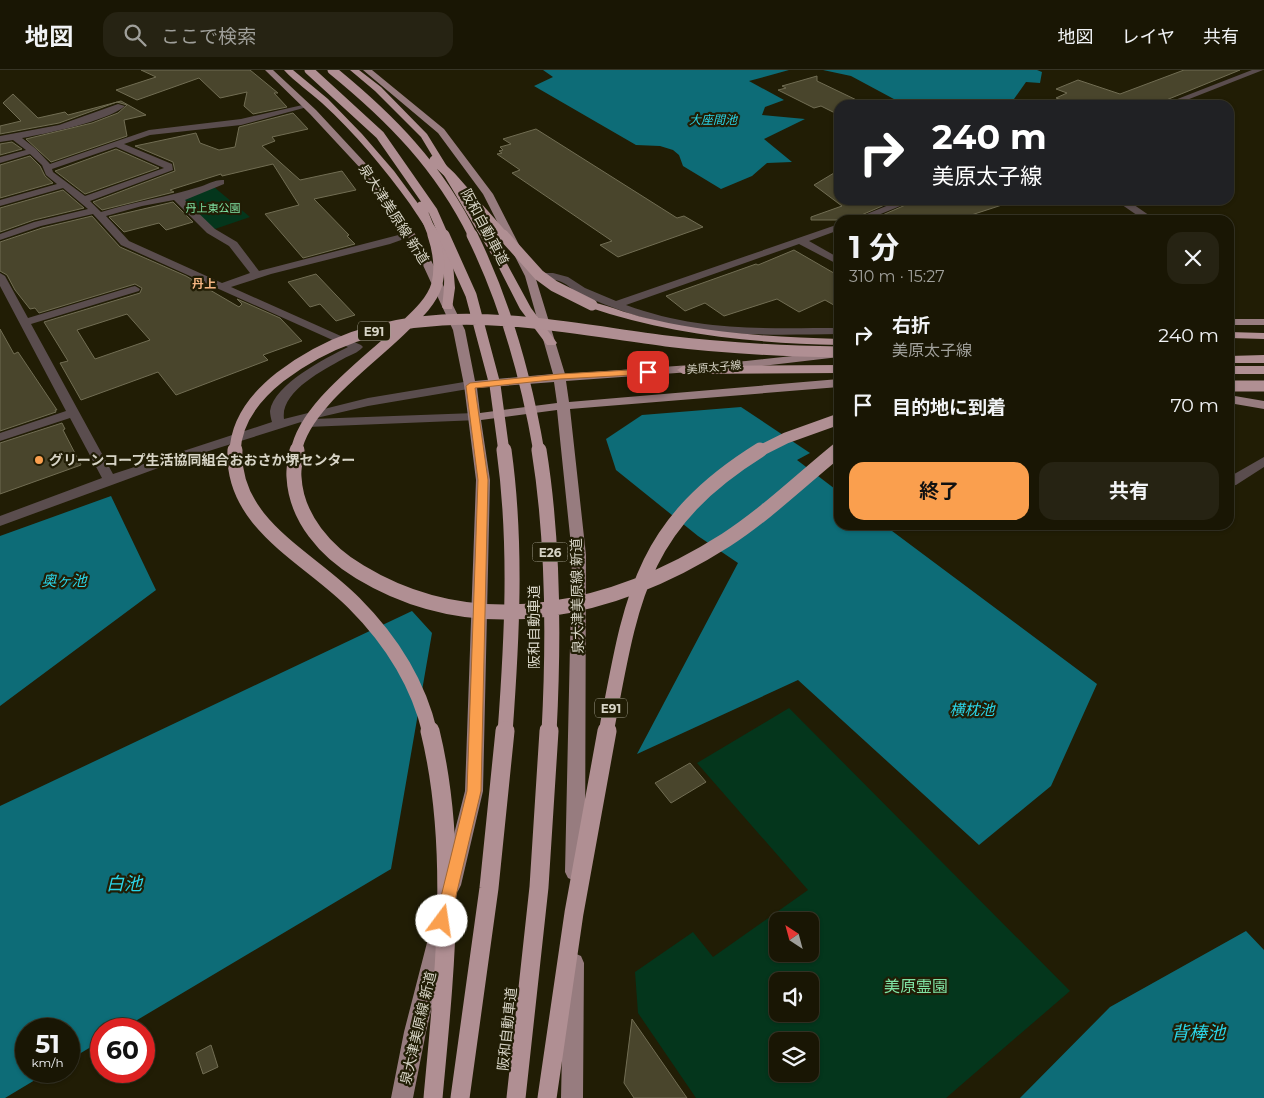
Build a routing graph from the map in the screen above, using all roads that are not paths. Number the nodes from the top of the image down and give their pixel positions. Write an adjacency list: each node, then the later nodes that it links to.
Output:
1 (269, 70): 10 (main road, 泉大津美原線 新道)
2 (288, 70): 40 (highway)
3 (309, 70): 14 (highway, 阪和自動車道 / E26, bridge)
4 (332, 70): 11 (highway, 阪和自動車道 / E26, bridge)
5 (354, 70): 48 (highway)
6 (367, 70): 36 (main road, 泉大津美原線 新道)
7 (1259, 70): 8 (street)
8 (1179, 100)
9 (121, 106): 12 (street)
10 (306, 106): 15 (street); 30 (main road, 泉大津美原線 新道)
11 (407, 137): 47 (highway, bridge); 80 (highway, 阪和自動車道 / E26, bridge)
12 (16, 138): 13 (street); 16 (street)
13 (0, 139)
14 (386, 141): 72 (highway, E91, bridge); 79 (highway, 阪和自動車道 / E26, bridge)
15 (118, 145): 18 (street); 22 (street)
16 (33, 152): 17 (street); 18 (street)
17 (0, 160)
18 (47, 168): 20 (street)
19 (220, 182): 21 (street)
20 (65, 186): 22 (street); 23 (street)
21 (184, 196): 26 (street); 34 (street)
22 (83, 200): 26 (street)
23 (0, 202)
24 (897, 205): 27 (street)
25 (1128, 205): 28 (street)
26 (97, 212): 31 (street); 37 (street)
27 (870, 215)
28 (1143, 215)
29 (834, 229): 32 (street)
30 (410, 235): 34 (street); 40 (main road, 泉大津美原線 新道)
31 (0, 237)
32 (801, 241): 33 (street); 39 (street)
33 (834, 259)
34 (257, 274): 37 (street)
35 (0, 276): 41 (street)
36 (530, 276): 39 (street); 48 (main road, 泉大津美原線 新道)
37 (220, 287): 70 (street)
38 (135, 289): 41 (street)
39 (616, 305): 44 (street)
40 (448, 307): 61 (main road, 泉大津美原線 新道)
41 (25, 322): 67 (street)
42 (1234, 322): 43 (main road)
43 (1264, 322)
44 (834, 331)
45 (1234, 335): 46 (highway)
46 (1264, 336)
47 (834, 342)
48 (551, 343): 59 (main road, 泉大津美原線 新道)
49 (1234, 345): 50 (highway)
50 (1264, 346)
51 (834, 353): 78 (highway, E91, bridge)
52 (834, 354): 56 (main road, 美原太子線)
53 (1264, 359): 54 (highway)
54 (1234, 360)
55 (834, 369): 56 (highway)
56 (683, 370): 59 (main road, 美原太子線)
57 (1234, 370): 58 (highway)
58 (1264, 370)
59 (560, 377): 61 (main road, 美原太子線); 65 (main road, 泉大津美原線 新道)
60 (834, 383): 65 (main road, 美原太子線)
61 (470, 386): 68 (main road, 泉大津美原線 新道); 70 (street)
62 (1234, 386): 63 (highway, bridge)
63 (1264, 387)
64 (1234, 400): 66 (main road)
65 (563, 406): 68 (main road, 美原太子線); 82 (main road, 泉大津美原線 新道)
66 (1263, 406)
67 (74, 413): 71 (street); 75 (street)
68 (475, 417): 70 (street); 77 (main road, 泉大津美原線 新道)
69 (834, 421): 81 (highway, E91, bridge)
70 (278, 424): 75 (street)
71 (0, 437)
72 (834, 454)
73 (1264, 461): 74 (street)
74 (1234, 480)
75 (110, 481): 76 (street)
76 (0, 521)
77 (402, 1098)
78 (433, 1098)
79 (460, 1098)
80 (516, 1098)
81 (547, 1098)
82 (572, 1098)

